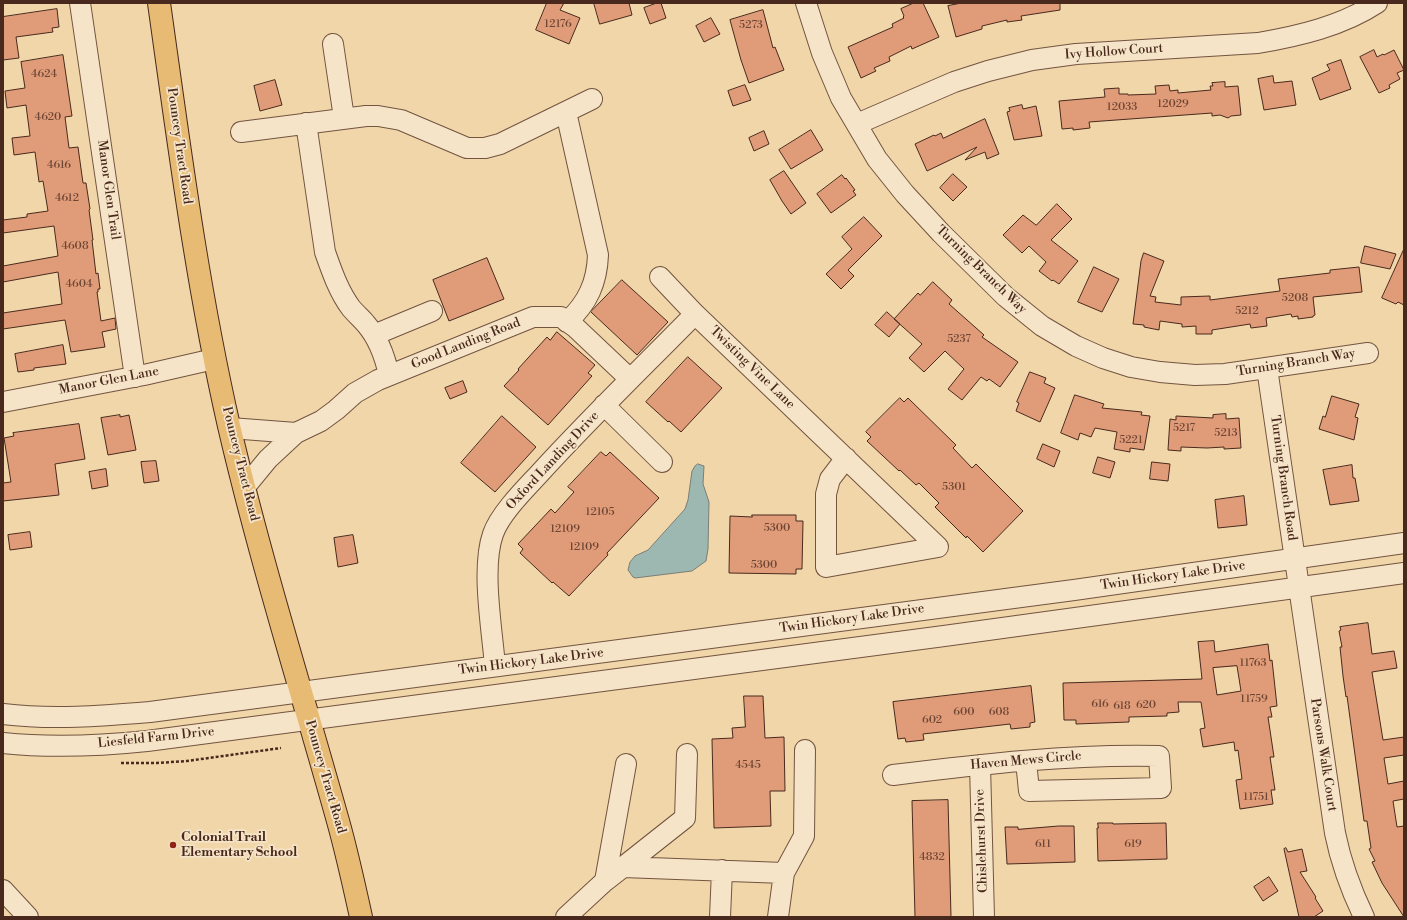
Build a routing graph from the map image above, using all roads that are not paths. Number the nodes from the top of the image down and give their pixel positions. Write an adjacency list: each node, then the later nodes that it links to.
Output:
1 (80, 3): 21 (street, Manor Glen Trail)
2 (160, 3): 18 (main road, Pouncey Tract Road)
3 (806, 3): 10 (street, Turning Branch Way)
4 (1377, 3): 10 (street, Ivy Hollow Court)
5 (332, 44): 8 (street)
6 (592, 99): 7 (street)
7 (566, 112): 8 (street); 15 (street)
8 (344, 118): 9 (street)
9 (306, 123): 11 (street); 16 (street)
10 (857, 124): 19 (street, Turning Branch Way)
11 (241, 132)
12 (660, 277): 14 (street, Twisting Vine Lane)
13 (432, 311): 16 (street)
14 (695, 314): 22 (street, Oxford Landing Drive); 27 (street, Twisting Vine Lane)
15 (568, 322): 20 (street, Good Landing Road); 22 (street, Good Landing Road)
16 (374, 335): 20 (street)
17 (1368, 352): 19 (street, Turning Branch Way)
18 (214, 359): 21 (street, Manor Glen Lane); 25 (main road, Pouncey Tract Road)
19 (1267, 368): 31 (street, Turning Branch Road)
20 (389, 375): 26 (street, Good Landing Road)
21 (135, 377): 23 (street, Manor Glen Lane)
22 (630, 379): 24 (street, Oxford Landing Drive)
23 (3, 402)
24 (604, 405): 28 (street); 34 (street, Oxford Landing Drive)
25 (230, 428): 26 (street); 29 (main road, Pouncey Tract Road)
26 (296, 433): 29 (street)
27 (846, 458): 27 (street, Twisting Vine Lane)
28 (662, 462)
29 (245, 486): 35 (main road, Pouncey Tract Road)
30 (1404, 543): 31 (street, Twin Hickory Lake Drive)
31 (1294, 560): 33 (street, Turning Branch Road); 34 (street, Twin Hickory Lake Drive)
32 (1404, 572): 33 (street)
33 (1298, 588): 37 (street); 56 (street, Parsons Walk Court)
34 (495, 666): 35 (street, Twin Hickory Lake Drive)
35 (300, 692): 36 (street, Liesfeld Farm Drive); 37 (main road, Pouncey Tract Road)
36 (3, 714)
37 (309, 720): 38 (street, Liesfeld Farm Drive); 51 (main road, Pouncey Tract Road)
38 (3, 743)
39 (805, 750): 47 (street)
40 (687, 754): 45 (street)
41 (1026, 760): 41 (street, Haven Mews Circle); 43 (street, Haven Mews Circle)
42 (626, 764): 48 (street)
43 (980, 765): 44 (street, Haven Mews Circle); 55 (street, Chislehurst Drive)
44 (893, 775)
45 (623, 867): 46 (street); 48 (street)
46 (722, 870): 47 (street); 53 (street)
47 (784, 873): 54 (street)
48 (605, 881): 52 (street)
49 (3, 890): 50 (street)
50 (28, 917)
51 (361, 917)
52 (566, 917)
53 (720, 917)
54 (778, 917)
55 (984, 917)
56 (1364, 917)

